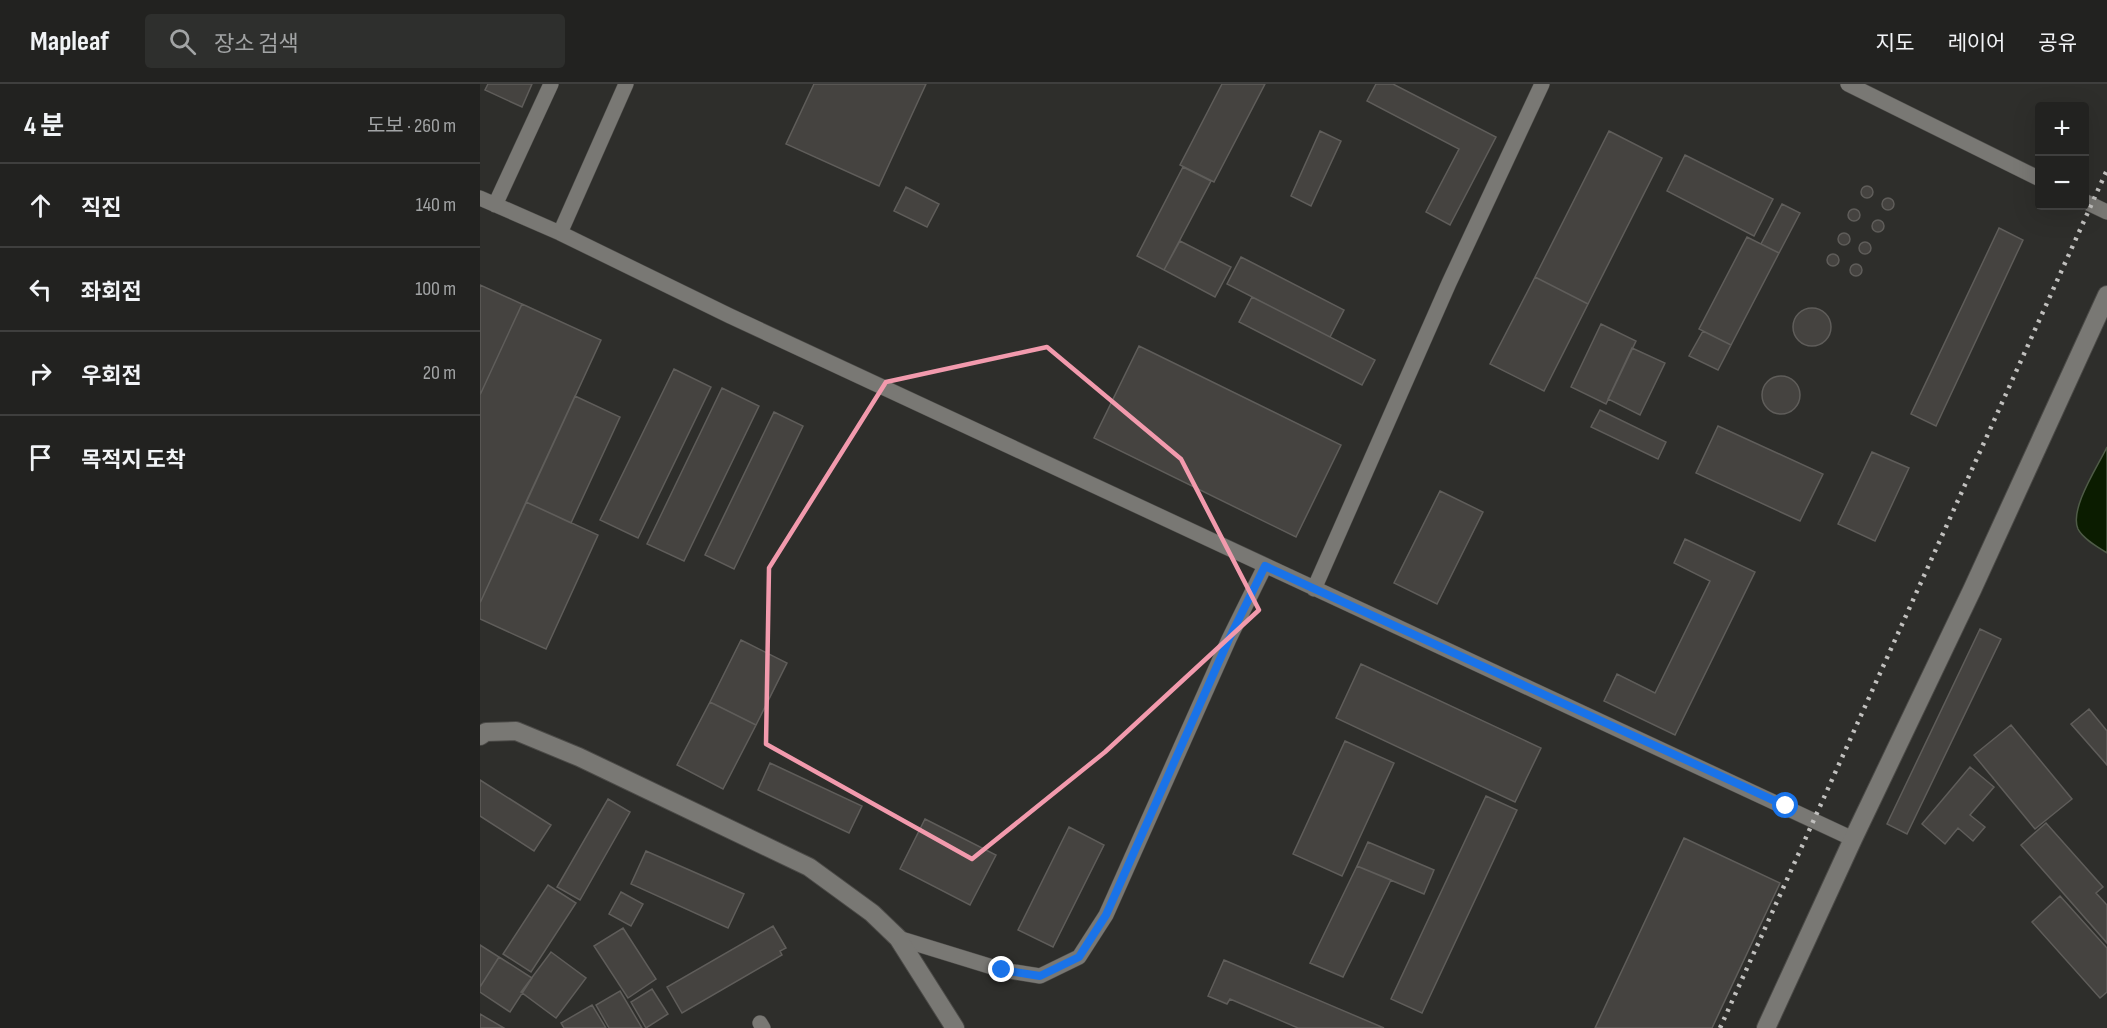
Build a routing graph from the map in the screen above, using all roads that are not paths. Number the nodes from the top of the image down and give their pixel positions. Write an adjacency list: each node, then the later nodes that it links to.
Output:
1 (551, 84): 8 (lane)
2 (626, 84): 10 (lane)
3 (1542, 84): 13 (lane)
4 (1848, 84): 5 (lane)
5 (2035, 177)
6 (480, 198): 8 (lane)
7 (2089, 203): 9 (lane)
8 (495, 205): 10 (lane)
9 (2107, 212)
10 (560, 233): 12 (lane)
11 (2107, 295): 15 (street)
12 (1265, 566): 13 (lane); 16 (lane)
13 (1314, 589): 15 (lane)
14 (480, 736): 16 (street)
15 (1853, 839): 18 (street)
16 (898, 938): 17 (street)
17 (955, 1028)
18 (1766, 1028)

